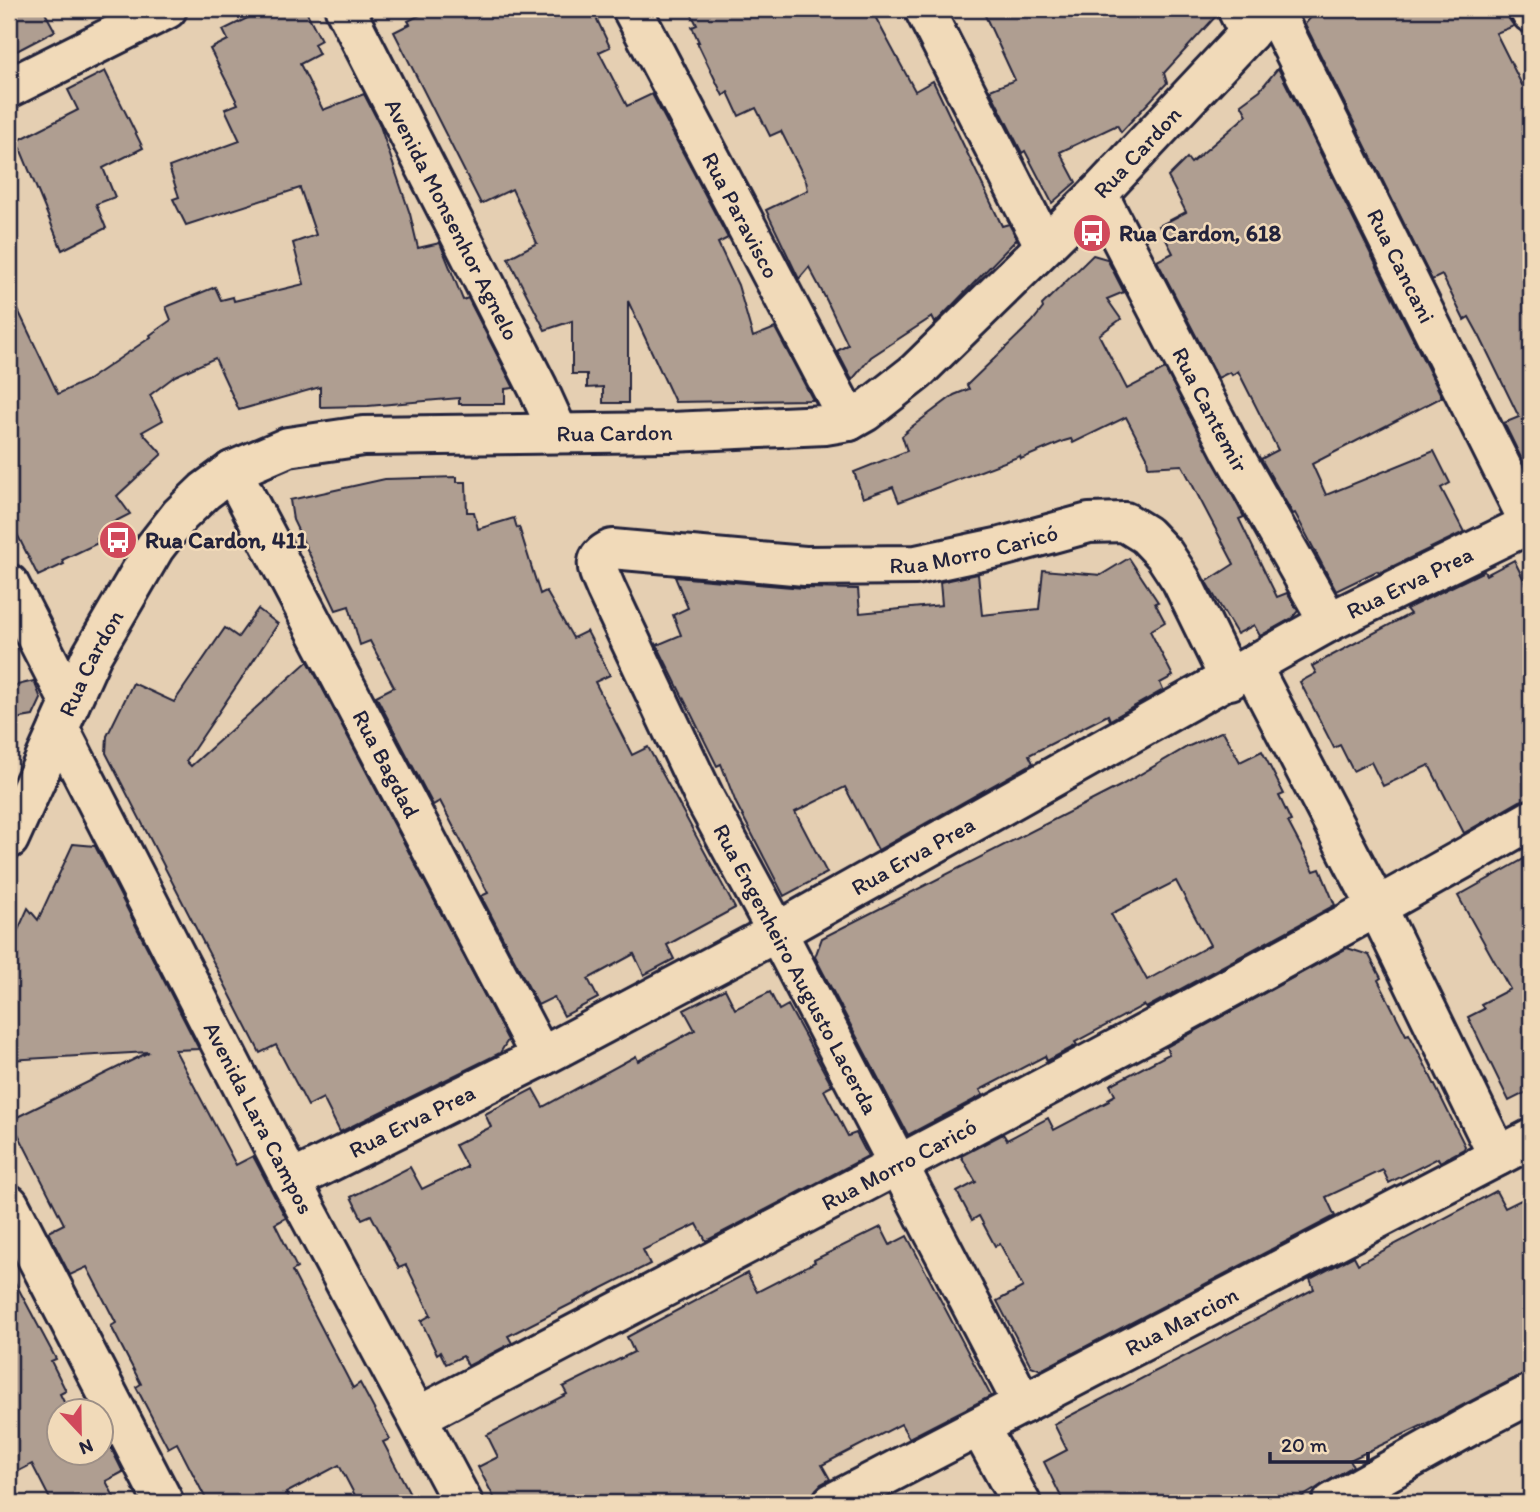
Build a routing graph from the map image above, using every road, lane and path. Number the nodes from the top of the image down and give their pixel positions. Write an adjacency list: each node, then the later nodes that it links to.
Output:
1 (167, 9): 6 (street)
2 (345, 9): 10 (street, Avenida Monsenhor Agnelo)
3 (632, 9): 9 (street, Rua Paravisco)
4 (925, 9): 8 (street)
5 (1257, 15): 7 (street, Rua Cardon); 12 (street, Rua Cancani)
6 (9, 88)
7 (1098, 194): 8 (street, Rua Cardon); 15 (street, Rua Cantemir)
8 (1044, 245): 9 (street, Rua Cardon)
9 (849, 421): 10 (street, Rua Cardon)
10 (558, 432): 11 (street, Rua Cardon)
11 (232, 471): 17 (street, Rua Cardon); 22 (street, Rua Bagdad)
12 (1531, 524): 15 (street, Rua Erva Prea)
13 (629, 550): 16 (street, Rua Morro Caricó); 21 (street, Rua Engenheiro Augusto Lacerda)
14 (9, 584): 17 (street, Avenida Lara Campos)
15 (1329, 622): 16 (street, Rua Erva Prea)
16 (1241, 673): 20 (street, Rua Morro Caricó); 21 (street, Rua Erva Prea)
17 (64, 716): 19 (street, Rua Cardon); 26 (street, Avenida Lara Campos)
18 (1531, 820): 20 (street, Rua Morro Caricó)
19 (9, 839)
20 (1377, 907): 24 (street, Rua Morro Caricó); 25 (street, Rua Morro Caricó)
21 (778, 932): 22 (street, Rua Erva Prea); 25 (street, Rua Engenheiro Augusto Lacerda)
22 (541, 1058): 26 (street, Rua Erva Prea)
23 (1531, 1139): 24 (street, Rua Marcion)
24 (1498, 1156): 29 (street, Rua Marcion)
25 (900, 1165): 29 (street, Rua Engenheiro Augusto Lacerda); 30 (street, Rua Morro Caricó)
26 (291, 1181): 30 (street, Avenida Lara Campos)
27 (9, 1204): 32 (street)
28 (1531, 1394): 36 (street)
29 (1023, 1404): 31 (street, Rua Marcion)
30 (419, 1416): 33 (street, Avenida Lara Campos)
31 (980, 1428): 34 (street, Rua Marcion); 35 (street)
32 (164, 1503)
33 (463, 1503)
34 (832, 1503)
35 (1021, 1503)
36 (1332, 1503)

